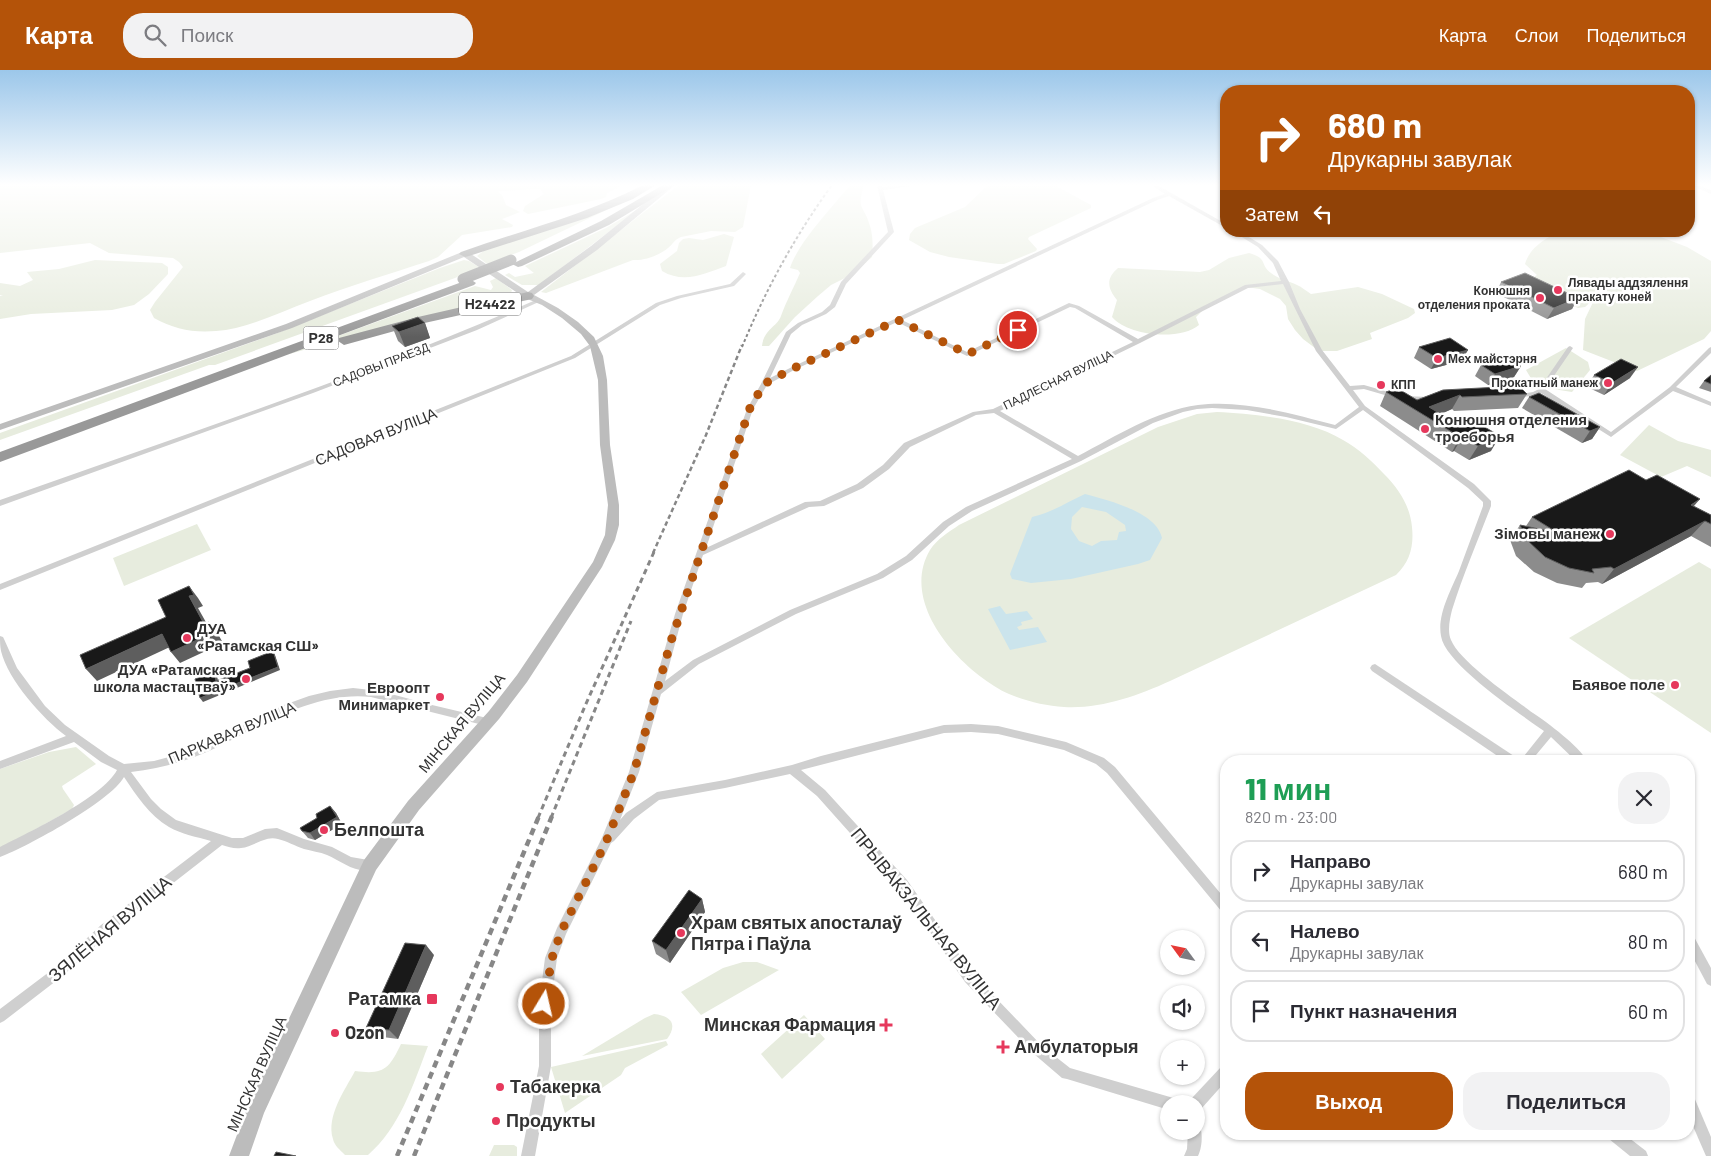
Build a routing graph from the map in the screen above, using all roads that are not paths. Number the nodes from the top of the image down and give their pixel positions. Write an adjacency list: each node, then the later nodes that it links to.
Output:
1 (521, 236): 8 (highway)
2 (564, 236): 9 (highway, Р28)
3 (575, 236): 9 (highway, Р28)
4 (609, 236): 13 (street, Н24422)
5 (887, 236): 19 (street)
6 (1077, 236): 14 (street)
7 (1245, 237): 12 (street)
8 (465, 254): 13 (street, Н24422); 29 (street)
9 (514, 262): 11 (highway, Р28)
10 (743, 274): 16 (street, САДОВАЯ ВУЛІЦА)
11 (467, 281): 23 (highway, Р28); 30 (highway, Р28)
12 (1286, 282): 15 (street, ПАДЛЕСНАЯ ВУЛІЦА); 20 (street)
13 (534, 298): 16 (street, Н24422); 23 (highway, Н24422); 32 (street, САДОВЫ ПРАЕЗД)
14 (898, 320): 15 (street); 19 (street)
15 (1138, 342): 28 (street, ПАДЛЕСНАЯ ВУЛІЦА)
16 (594, 344): 34 (street, САДОВАЯ ВУЛІЦА); 38 (street, МІНСКАЯ ВУЛІЦА)
17 (1570, 348): 22 (street)
18 (1711, 348): 21 (street)
19 (764, 384): 33 (street)
20 (1348, 388): 25 (street); 27 (street)
21 (1672, 388): 22 (street); 26 (street)
22 (1540, 390): 24 (street)
23 (172, 394): 30 (highway, Р28)
24 (1508, 396)
25 (1437, 399)
26 (1711, 404)
27 (1363, 407): 31 (street); 39 (street)
28 (995, 411): 31 (street); 33 (street, ПАДЛЕСНАЯ ВУЛІЦА)
29 (0, 427)
30 (3, 453)
31 (1078, 459): 37 (street)
32 (0, 503)
33 (702, 553): 37 (street)
34 (0, 587)
35 (0, 639): 40 (street)
36 (1375, 668): 41 (street)
37 (656, 692): 48 (street)
38 (487, 722): 45 (street, ПАРКАВАЯ ВУЛІЦА); 50 (street, МІНСКАЯ ВУЛІЦА)
39 (1550, 731): 42 (street); 43 (street)
40 (76, 737): 44 (street); 45 (street)
41 (1504, 755)
42 (1529, 755)
43 (1576, 755)
44 (0, 765)
45 (123, 768): 47 (street); 49 (street)
46 (792, 769): 48 (street); 51 (street); 57 (street, ПРЫВАКЗАЛЬНАЯ ВУЛІЦА)
47 (220, 840): 50 (street); 54 (street, ЗЯЛЁНАЯ ВУЛІЦА)
48 (606, 842): 63 (street)
49 (0, 852)
50 (370, 865): 62 (street, МІНСКАЯ ВУЛІЦА)
51 (1220, 901)
52 (1695, 950): 53 (street)
53 (1711, 980)
54 (0, 1017)
55 (1220, 1078): 56 (street)
56 (1204, 1095)
57 (1160, 1101)
58 (1695, 1116): 61 (street)
59 (1195, 1140): 64 (street)
60 (1621, 1140): 65 (street)
61 (1711, 1152)
62 (239, 1156)
63 (528, 1156)
64 (1191, 1156)
65 (1641, 1156)

